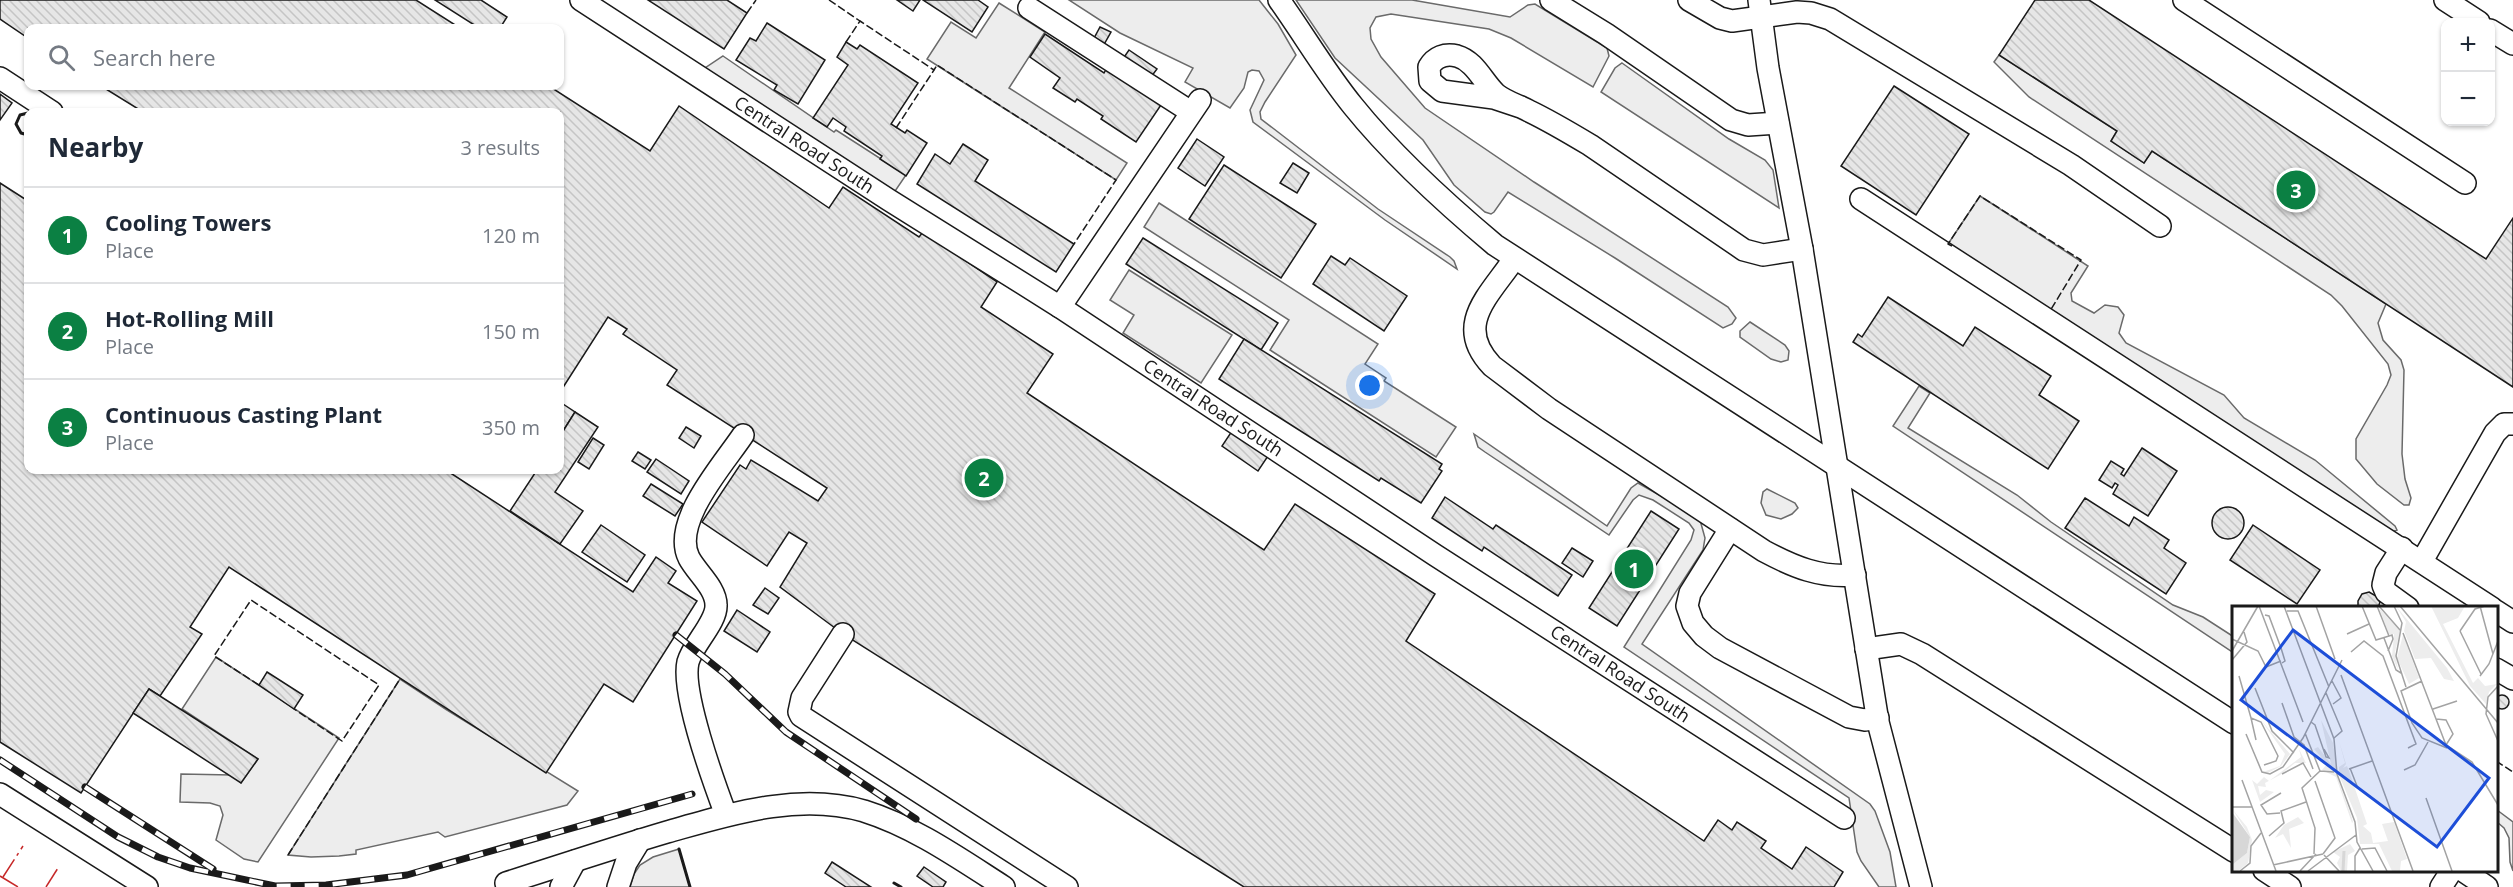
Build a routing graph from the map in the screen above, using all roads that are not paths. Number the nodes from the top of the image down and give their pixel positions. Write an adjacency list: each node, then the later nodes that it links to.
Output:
1 (581, 0): 21 (lane, Central Road South)
2 (1279, 0): 20 (lane)
3 (1551, 0): 15 (lane)
4 (1689, 0): 8 (lane)
5 (2184, 0): 16 (lane)
6 (2445, 0): 9 (lane)
7 (1029, 8): 21 (lane)
8 (1760, 9): 15 (lane); 18 (lane)
9 (2474, 18)
10 (2495, 33): 11 (lane)
11 (2513, 44)
12 (0, 78): 14 (lane)
13 (1521, 107): 19 (lane)
14 (46, 108)
15 (1778, 123): 19 (lane)
16 (2466, 183)
17 (1861, 199): 26 (lane)
18 (2160, 226)
19 (1802, 249): 24 (lane)
20 (1514, 259): 24 (lane); 25 (lane)
21 (1060, 307): 41 (lane, Central Road South)
22 (2513, 424): 27 (lane)
23 (743, 435): 40 (lane)
24 (1837, 466): 28 (lane); 38 (lane)
25 (1730, 529): 28 (lane); 37 (lane)
26 (2402, 548): 27 (lane); 29 (lane)
27 (2422, 561): 30 (lane)
28 (1855, 575): 34 (lane)
29 (2406, 606)
30 (2489, 606)
31 (2498, 612): 32 (lane)
32 (2513, 622)
33 (843, 634): 54 (lane)
34 (1866, 649): 37 (lane); 43 (lane)
35 (2498, 670): 36 (lane)
36 (2513, 679)
37 (1878, 717): 55 (lane)
38 (2232, 722)
39 (0, 794): 49 (lane)
40 (726, 815): 42 (lane); 53 (lane)
41 (1844, 818)
42 (640, 840): 44 (lane); 52 (lane)
43 (2232, 850)
44 (575, 861): 48 (lane); 51 (lane)
45 (2267, 872): 56 (lane)
46 (2451, 872): 57 (lane)
47 (2465, 872): 58 (lane)
48 (498, 885): 50 (lane)
49 (147, 887)
50 (529, 887)
51 (561, 887)
52 (618, 887)
53 (1004, 887)
54 (1067, 887)
55 (1921, 887)
56 (2290, 887)
57 (2441, 887)
58 (2487, 887)

